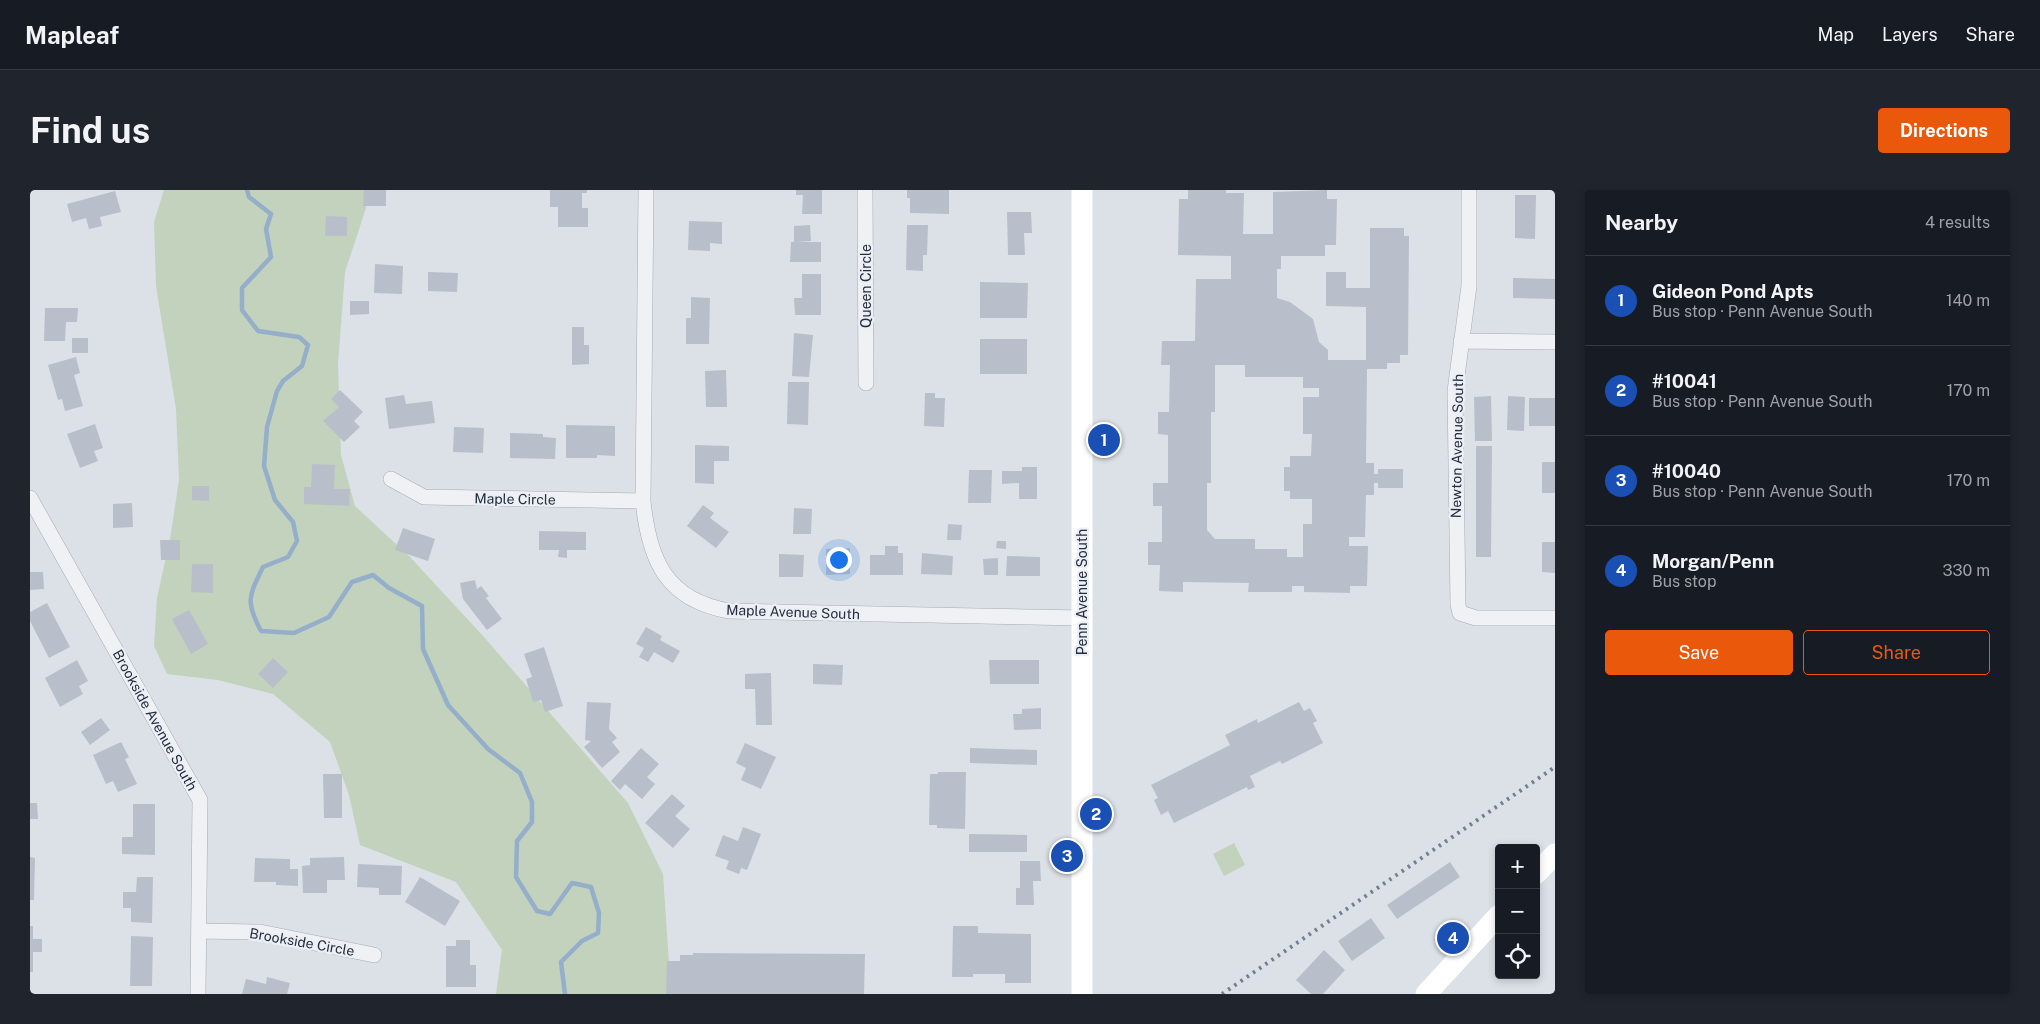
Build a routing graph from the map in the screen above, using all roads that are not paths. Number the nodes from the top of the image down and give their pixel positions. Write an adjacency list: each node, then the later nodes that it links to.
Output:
1 (646, 190): 10 (street, Maple Avenue South)
2 (865, 190): 7 (street, Queen Circle)
3 (1082, 190): 11 (main road, Penn Avenue South)
4 (1469, 190): 5 (street, Newton Avenue South)
5 (1461, 341): 6 (street); 12 (street, Newton Avenue South)
6 (1555, 342)
7 (866, 383)
8 (391, 479): 10 (street, Maple Circle)
9 (30, 498): 16 (street, Brookside Avenue South)
10 (643, 501): 11 (street, Maple Avenue South)
11 (1082, 618): 19 (main road, Penn Avenue South)
12 (1555, 618)
13 (1555, 854): 14 (main road)
14 (1540, 870)
15 (1495, 919): 20 (main road)
16 (199, 930): 17 (street, Brookside Circle); 18 (street, Brookside Avenue South)
17 (374, 955)
18 (198, 994)
19 (1082, 994)
20 (1426, 994)

